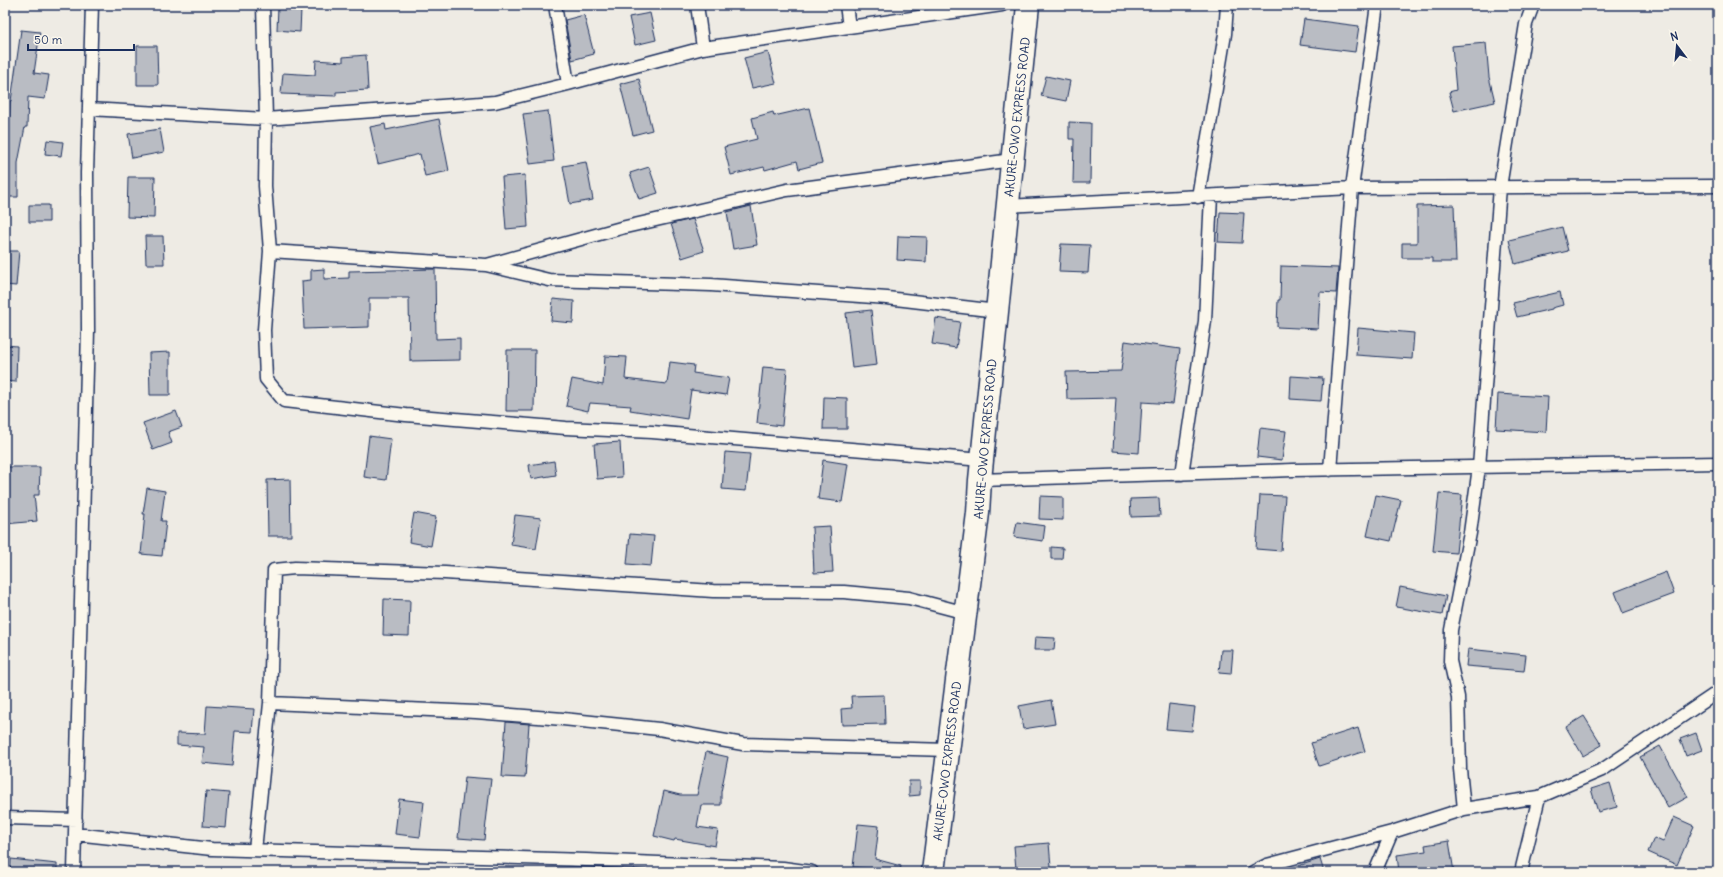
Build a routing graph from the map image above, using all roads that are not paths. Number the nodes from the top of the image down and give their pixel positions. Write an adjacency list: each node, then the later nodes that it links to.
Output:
1 (92, 5): 14 (street)
2 (263, 5): 15 (street)
3 (555, 5): 13 (street)
4 (697, 5): 12 (street)
5 (846, 5): 11 (street)
6 (1002, 5): 11 (street)
7 (1028, 5): 16 (highway, AKURE-OWO EXPRESS ROAD)
8 (1228, 5): 21 (street)
9 (1377, 5): 19 (street)
10 (1534, 5): 18 (street)
11 (850, 27): 12 (street)
12 (703, 48): 13 (street)
13 (568, 84): 15 (street)
14 (89, 110): 15 (street); 38 (street)
15 (266, 119): 23 (street)
16 (1012, 160): 22 (highway, AKURE-OWO EXPRESS ROAD); 24 (street)
17 (1718, 186): 18 (street)
18 (1500, 187): 19 (street); 27 (street)
19 (1352, 188): 20 (street); 29 (street)
20 (1211, 196): 21 (street); 30 (street)
21 (1198, 197): 22 (street)
22 (1008, 206): 25 (highway, AKURE-OWO EXPRESS ROAD)
23 (270, 251): 24 (street); 28 (street)
24 (486, 265): 25 (street)
25 (997, 311): 28 (highway, AKURE-OWO EXPRESS ROAD)
26 (1718, 463): 27 (street)
27 (1479, 467): 29 (street); 36 (street)
28 (981, 470): 30 (street); 31 (highway, AKURE-OWO EXPRESS ROAD)
29 (1330, 470): 30 (street)
30 (1182, 474)
31 (966, 613): 33 (street); 34 (highway, AKURE-OWO EXPRESS ROAD)
32 (1718, 692): 35 (street)
33 (270, 703): 34 (street); 41 (street)
34 (948, 750): 44 (highway, AKURE-OWO EXPRESS ROAD)
35 (1539, 797): 36 (street); 47 (street)
36 (1464, 810): 39 (street)
37 (5, 818): 38 (street)
38 (76, 820): 40 (street)
39 (1392, 832): 45 (street); 46 (street)
40 (75, 834): 41 (street); 42 (street)
41 (254, 850): 43 (street)
42 (74, 872)
43 (812, 872)
44 (933, 872)
45 (1253, 872)
46 (1375, 872)
47 (1521, 872)

